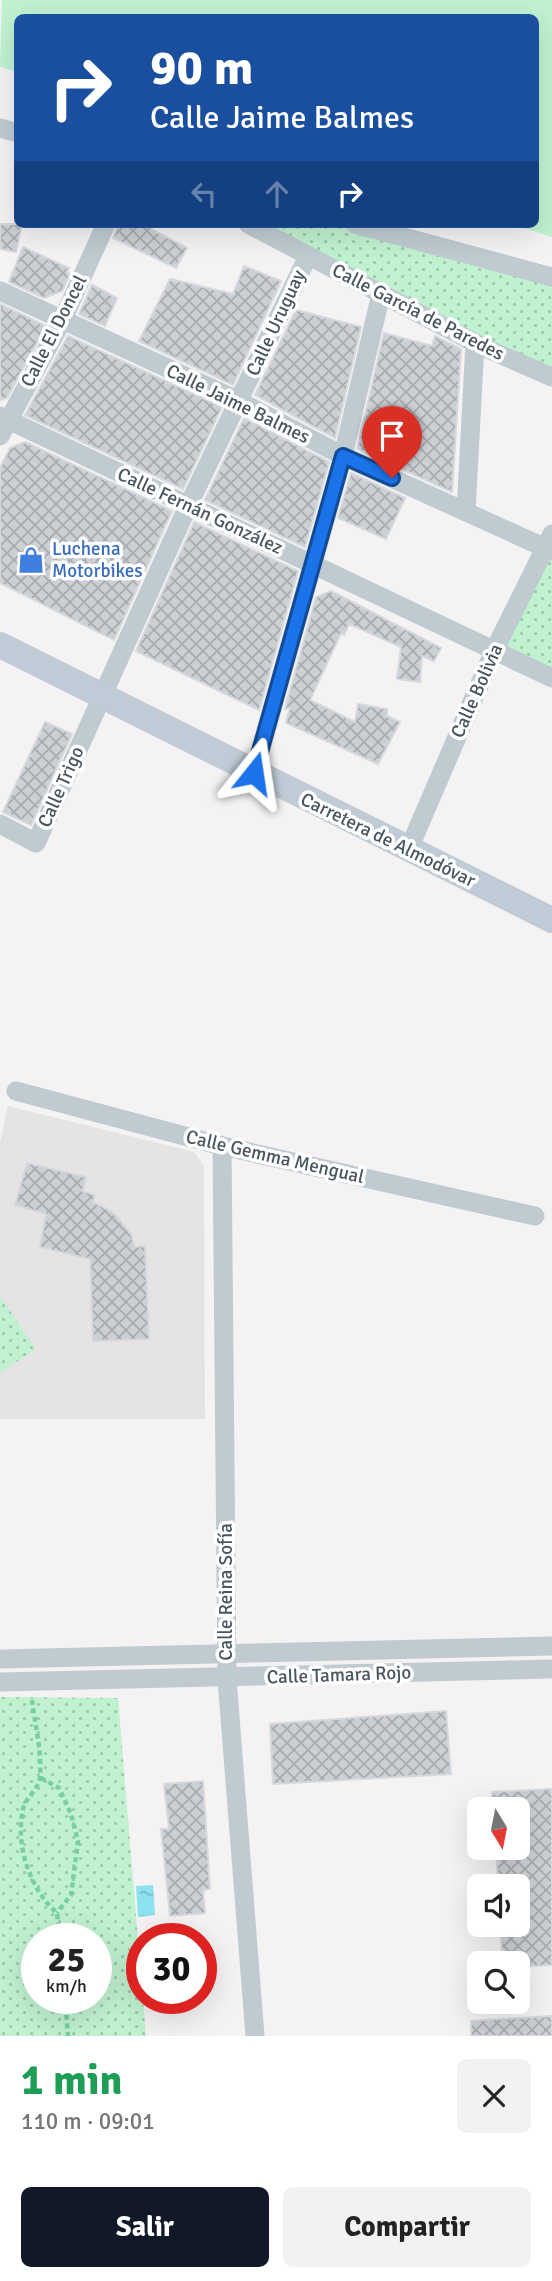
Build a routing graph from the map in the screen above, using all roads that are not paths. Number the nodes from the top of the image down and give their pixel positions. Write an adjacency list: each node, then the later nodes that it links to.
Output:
1 (104, 228): 8 (street, Calle El Doncel)
2 (256, 228): 4 (street, Calle García de Paredes)
3 (370, 228): 5 (street)
4 (308, 256): 7 (street, Calle García de Paredes); 11 (street, Calle Uruguay)
5 (552, 277)
6 (0, 291): 8 (street, Calle Jaime Balmes)
7 (381, 294): 9 (street, Calle García de Paredes); 13 (street)
8 (62, 321): 11 (street, Calle Jaime Balmes); 12 (street, Calle El Doncel)
9 (475, 343): 10 (street, Calle García de Paredes); 15 (street)
10 (552, 377)
11 (239, 401): 13 (street, Calle Jaime Balmes); 14 (street, Calle Uruguay)
12 (3, 424): 14 (street, Calle Fernán González)
13 (343, 456): 15 (street, Calle Jaime Balmes); 17 (street)
14 (188, 506): 17 (street, Calle Fernán González); 21 (street, Calle Uruguay)
15 (466, 512): 16 (street, Calle Jaime Balmes)
16 (550, 545): 19 (street, Calle Bolivia)
17 (311, 564): 19 (street, Calle Fernán González); 22 (street)
18 (0, 645): 21 (main road, Carretera de Almodóvar)
19 (494, 651): 20 (street, Calle Fernán González); 24 (street, Calle Bolivia)
20 (552, 678)
21 (102, 695): 22 (main road, Carretera de Almodóvar); 23 (street, Calle Trigo)
22 (254, 773): 24 (main road, Carretera de Almodóvar)
23 (0, 824)
24 (408, 851): 25 (main road, Carretera de Almodóvar)
25 (552, 920)
26 (16, 1091): 27 (street, Calle Gemma Mengual)
27 (222, 1146): 28 (street, Calle Gemma Mengual); 30 (street, Calle Reina Sofía)
28 (536, 1216)
29 (552, 1646): 30 (street, Calle Tamara Rojo)
30 (227, 1654): 31 (street, Calle Tamara Rojo); 33 (street, Calle Reina Sofía)
31 (0, 1659)
32 (552, 1668): 33 (street, Calle Tamara Rojo)
33 (227, 1679): 34 (street, Calle Tamara Rojo); 35 (street, Calle Reina Sofía)
34 (0, 1682)
35 (255, 2036)

